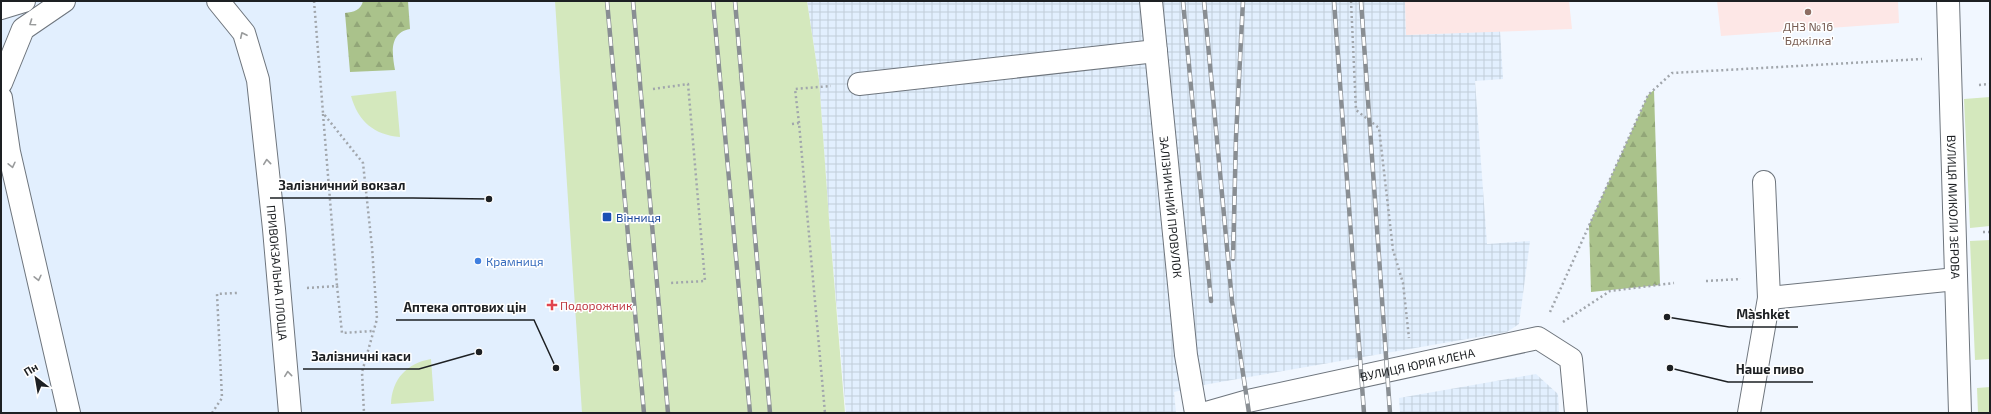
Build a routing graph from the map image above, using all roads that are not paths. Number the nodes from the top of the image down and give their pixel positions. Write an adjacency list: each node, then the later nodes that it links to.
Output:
1 (24, 1): 6 (street)
2 (64, 1): 8 (street, one-way to 8)
3 (218, 1): 15 (street, ПРИВОКЗАЛЬНА ПЛОЩА, one-way to 3)
4 (1151, 1): 7 (street, ЗАЛІЗНИЧНИЙ ПРОВУЛОК)
5 (1948, 1): 12 (street, ВУЛИЦЯ МИКОЛИ ЗЕРОВА)
6 (1, 8)
7 (1156, 51): 9 (street); 16 (street, ЗАЛІЗНИЧНИЙ ПРОВУЛОК)
8 (1, 83)
9 (859, 84)
10 (1, 98): 14 (street, one-way to 14)
11 (1764, 182): 13 (street)
12 (1956, 279): 13 (street); 20 (street, ВУЛИЦЯ МИКОЛИ ЗЕРОВА)
13 (1769, 287): 19 (street)
14 (69, 413)
15 (290, 413)
16 (1196, 413)
17 (1206, 413): 18 (street, ВУЛИЦЯ ЮРІЯ КЛЕНА)
18 (1576, 413)
19 (1749, 413)
20 (1960, 413)

